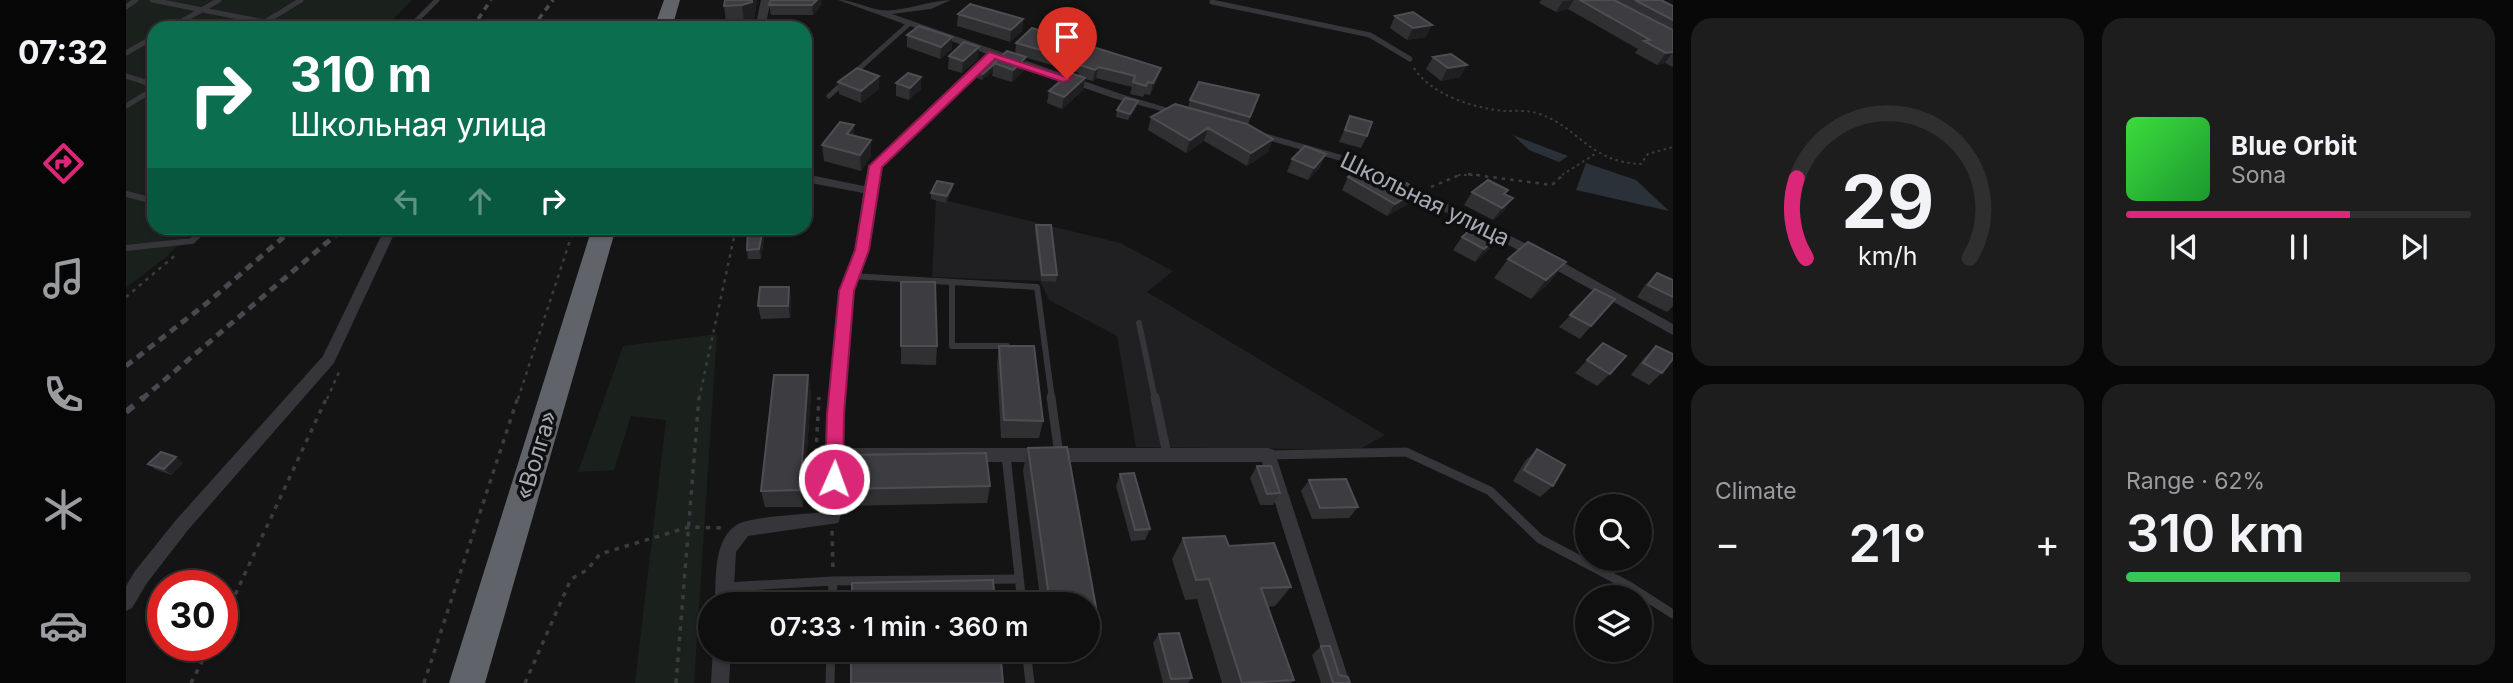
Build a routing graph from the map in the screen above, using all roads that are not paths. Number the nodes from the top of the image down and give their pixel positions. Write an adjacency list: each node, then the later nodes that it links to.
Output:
1 (136, 0): 13 (lane)
2 (152, 0): 14 (lane)
3 (219, 0): 14 (lane)
4 (301, 0): 17 (lane)
5 (437, 0): 18 (lane)
6 (672, 0): 19 (highway)
7 (766, 0): 20 (street)
8 (843, 0): 15 (street)
9 (946, 0): 15 (street)
10 (1202, 0): 12 (lane)
11 (1225, 0): 12 (lane)
12 (1212, 2): 25 (lane)
13 (126, 7)
14 (202, 10): 16 (lane); 17 (lane)
15 (883, 12): 21 (street)
16 (182, 21)
17 (266, 21)
18 (416, 21)
19 (665, 21)
20 (761, 21)
21 (910, 23): 24 (street); 29 (lane)
22 (147, 41): 23 (lane)
23 (126, 52)
24 (993, 54): 31 (street); 34 (street)
25 (1410, 59)
26 (126, 76): 27 (lane)
27 (147, 84)
28 (147, 92): 30 (lane)
29 (829, 96)
30 (126, 106)
31 (1198, 118)
32 (1238, 128): 44 (street, Школьная улица)
33 (812, 179): 34 (street)
34 (870, 191): 41 (street)
35 (126, 194): 36 (lane)
36 (147, 199)
37 (198, 235): 40 (lane)
38 (388, 235): 59 (street)
39 (602, 235): 64 (highway, «Волга»)
40 (126, 248)
41 (850, 276): 42 (lane); 49 (street)
42 (952, 282): 45 (lane); 47 (lane)
43 (1139, 323): 48 (lane)
44 (1673, 330)
45 (1018, 346)
46 (1031, 347): 47 (lane)
47 (1044, 347): 51 (lane)
48 (1167, 454): 51 (street); 52 (street)
49 (835, 455): 50 (street); 55 (street)
50 (1006, 455): 51 (street); 53 (lane)
51 (1059, 455)
52 (1268, 455): 60 (lane); 68 (street)
53 (1019, 579): 54 (lane); 58 (lane)
54 (833, 581): 56 (lane); 57 (lane)
55 (724, 592)
56 (747, 592)
57 (833, 592)
58 (1021, 592)
59 (126, 602)
60 (1673, 614)
61 (721, 662): 65 (street)
62 (831, 662): 66 (lane)
63 (1028, 662): 67 (lane)
64 (467, 683)
65 (720, 683)
66 (830, 683)
67 (1030, 683)
68 (1340, 683)

